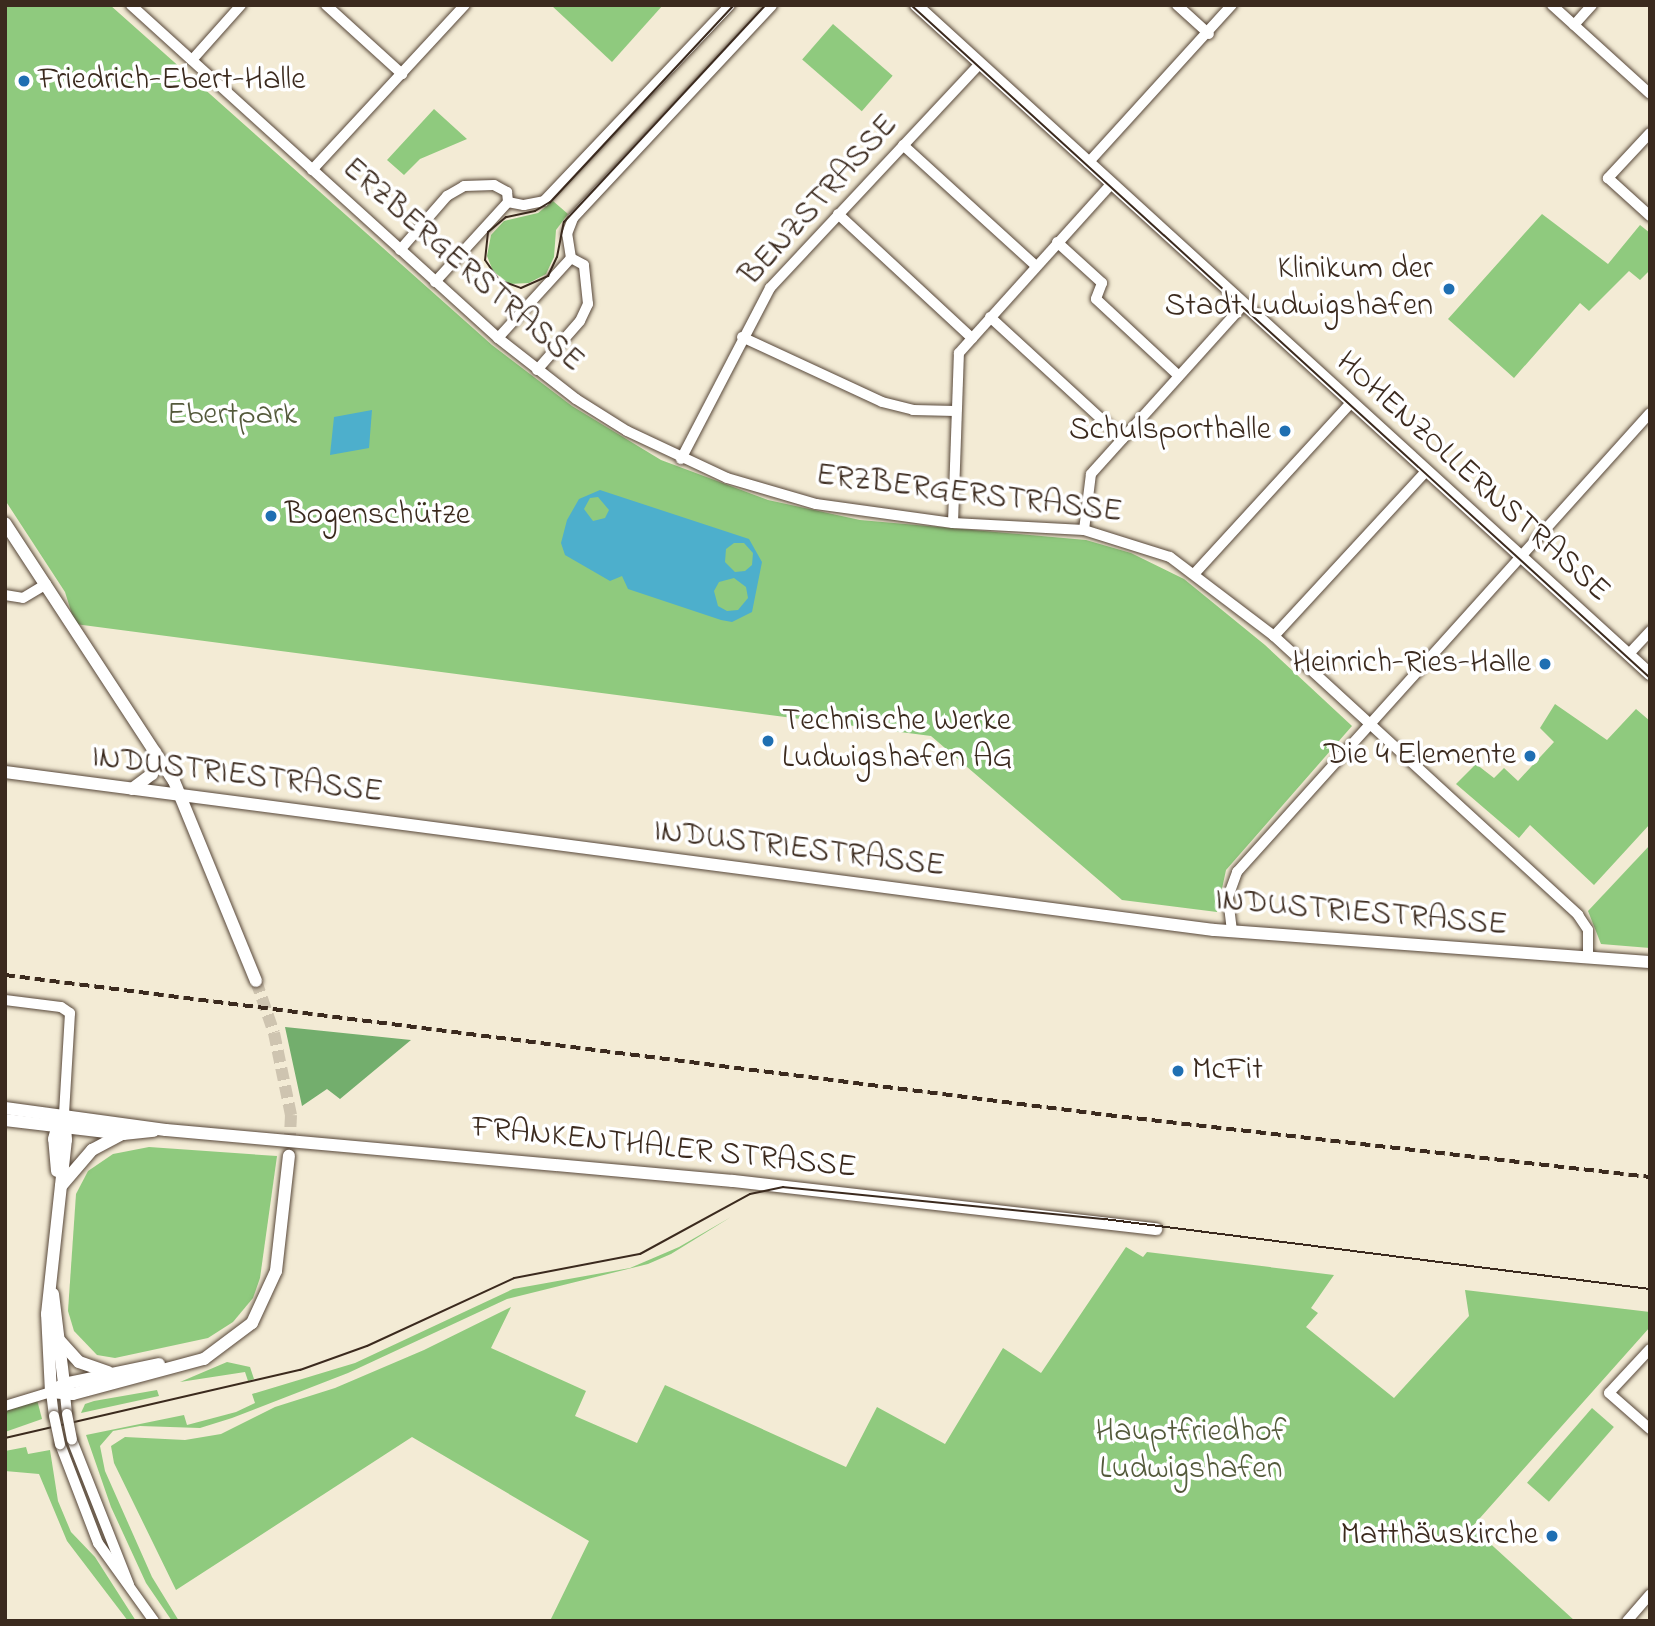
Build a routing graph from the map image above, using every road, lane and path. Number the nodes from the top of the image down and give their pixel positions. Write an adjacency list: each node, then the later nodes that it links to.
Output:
1 (131, 5): 14 (street, ERZBERGERSTRASSE)
2 (241, 5): 14 (street)
3 (326, 5): 16 (street)
4 (465, 5): 16 (street)
5 (730, 5): 23 (street)
6 (772, 5): 28 (street)
7 (1177, 5): 13 (street)
8 (1232, 5): 13 (street)
9 (1552, 5): 12 (street)
10 (1592, 5): 12 (street)
11 (914, 6): 15 (street, HOHENZOLLERNSTRASSE)
12 (1574, 25): 17 (street)
13 (1209, 34): 20 (street)
14 (192, 60): 21 (street, ERZBERGERSTRASSE)
15 (979, 65): 19 (street, BENZSTRASSE); 20 (street, HOHENZOLLERNSTRASSE)
16 (402, 74): 21 (street)
17 (1650, 94)
18 (1650, 133): 24 (street)
19 (903, 145): 25 (street, BENZSTRASSE); 29 (street)
20 (1088, 163): 22 (street, HOHENZOLLERNSTRASSE)
21 (312, 170): 27 (street, ERZBERGERSTRASSE)
22 (1111, 184): 26 (street); 31 (street, HOHENZOLLERNSTRASSE)
23 (508, 202): 27 (street); 30 (street)
24 (1648, 212)
25 (838, 214): 33 (street, BENZSTRASSE); 35 (street)
26 (1058, 242): 29 (street); 37 (street)
27 (400, 250): 30 (street, ERZBERGERSTRASSE)
28 (571, 258): 34 (street); 36 (street)
29 (1036, 266): 32 (street)
30 (435, 282): 34 (street, ERZBERGERSTRASSE)
31 (1244, 304): 37 (street); 38 (street, HOHENZOLLERNSTRASSE)
32 (990, 317): 35 (street); 41 (street)
33 (742, 337): 39 (street); 42 (street, BENZSTRASSE)
34 (498, 338): 36 (street, ERZBERGERSTRASSE)
35 (972, 338): 39 (street)
36 (537, 370): 42 (street, ERZBERGERSTRASSE)
37 (1179, 376): 41 (street)
38 (1351, 403): 43 (street, HOHENZOLLERNSTRASSE); 48 (street)
39 (955, 411): 45 (street)
40 (1650, 413): 47 (street)
41 (1123, 439): 46 (street)
42 (681, 459): 45 (street, ERZBERGERSTRASSE)
43 (1426, 471): 47 (street, HOHENZOLLERNSTRASSE); 52 (street)
44 (5, 523): 49 (street)
45 (953, 523): 46 (street, ERZBERGERSTRASSE)
46 (1084, 530): 48 (street, ERZBERGERSTRASSE)
47 (1520, 557): 53 (street, HOHENZOLLERNSTRASSE); 55 (street)
48 (1195, 573): 52 (street, ERZBERGERSTRASSE)
49 (46, 584): 50 (street); 56 (street)
50 (5, 595)
51 (1650, 631): 53 (street)
52 (1274, 636): 55 (street, ERZBERGERSTRASSE)
53 (1628, 655): 54 (street, HOHENZOLLERNSTRASSE)
54 (1650, 674)
55 (1369, 725): 60 (street); 61 (street, ERZBERGERSTRASSE)
56 (155, 752): 58 (street); 59 (street)
57 (5, 772): 58 (street, INDUSTRIESTRASSE)
58 (132, 789): 59 (street, INDUSTRIESTRASSE)
59 (181, 796): 60 (street, INDUSTRIESTRASSE); 63 (street)
60 (1232, 931): 61 (street, INDUSTRIESTRASSE)
61 (1588, 957): 62 (street, INDUSTRIESTRASSE)
62 (1650, 962)
63 (256, 982)
64 (5, 1000): 66 (street)
65 (5, 1108): 66 (street, FRANKENTHALER STRASSE)
66 (64, 1114): 68 (street); 69 (street, FRANKENTHALER STRASSE)
67 (5, 1120): 68 (street, FRANKENTHALER STRASSE)
68 (61, 1128): 70 (street, FRANKENTHALER STRASSE); 72 (street)
69 (166, 1130): 70 (street, FRANKENTHALER STRASSE); 73 (street, FRANKENTHALER STRASSE)
70 (123, 1134): 72 (street)
71 (289, 1156): 77 (street)
72 (58, 1189): 74 (street)
73 (1156, 1229)
74 (51, 1283): 75 (street); 80 (street)
75 (60, 1341): 78 (street); 79 (street)
76 (1650, 1349): 82 (street)
77 (217, 1350): 78 (street); 79 (street)
78 (115, 1373): 79 (street)
79 (64, 1389): 80 (street); 83 (street, bridge)
80 (51, 1392): 81 (street); 83 (street, bridge)
81 (5, 1406)
82 (1650, 1429)
83 (129, 1585): 85 (street)
84 (1650, 1595): 87 (street)
85 (154, 1621)
86 (1615, 1621): 87 (street)
87 (1625, 1621)

